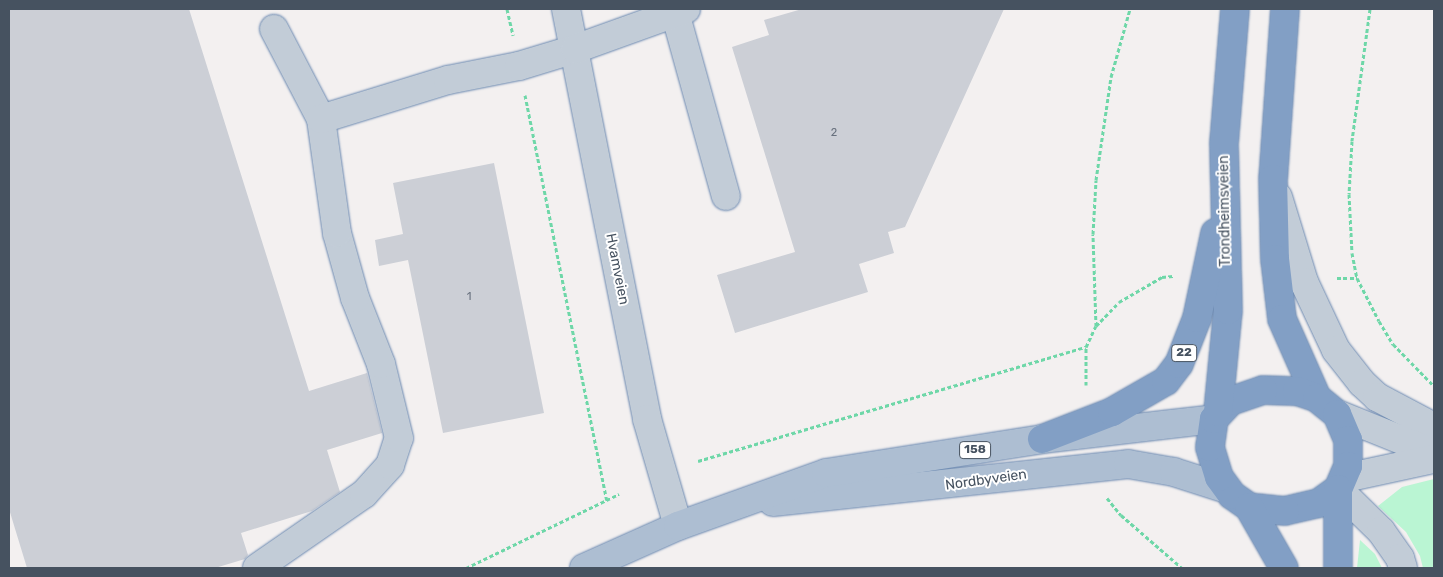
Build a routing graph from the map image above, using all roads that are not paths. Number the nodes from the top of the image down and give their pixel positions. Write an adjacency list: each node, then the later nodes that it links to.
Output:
1 (566, 9): 6 (street, Hvamveien)
2 (1235, 9): 9 (highway, Trondheimsveien / 22)
3 (1285, 9): 8 (highway)
4 (678, 10): 6 (street); 10 (street)
5 (274, 29): 7 (street)
6 (575, 49): 7 (street); 21 (street, Hvamveien)
7 (321, 118): 22 (street)
8 (1273, 180): 11 (highway); 13 (street)
9 (1224, 188): 12 (highway, Trondheimsveien / 22); 14 (highway, 22)
10 (726, 196)
11 (1327, 406): 12 (highway); 15 (street); 17 (highway)
12 (1216, 415): 14 (main road, Nordbyveien / 158); 18 (highway, 22)
13 (1434, 427)
14 (1042, 439): 19 (main road, Nordbyveien / 158)
15 (1434, 453)
16 (1434, 459): 17 (street)
17 (1342, 483): 20 (highway, 22); 25 (highway); 26 (street)
18 (1227, 489): 19 (main road, Nordbyveien / 158); 20 (highway, 22)
19 (742, 504): 21 (main road, Nordbyveien / 158)
20 (1249, 507): 24 (highway, 22)
21 (678, 526): 23 (main road, Nordbyveien / 158)
22 (257, 568)
23 (584, 568)
24 (1284, 568)
25 (1338, 568)
26 (1403, 568)

